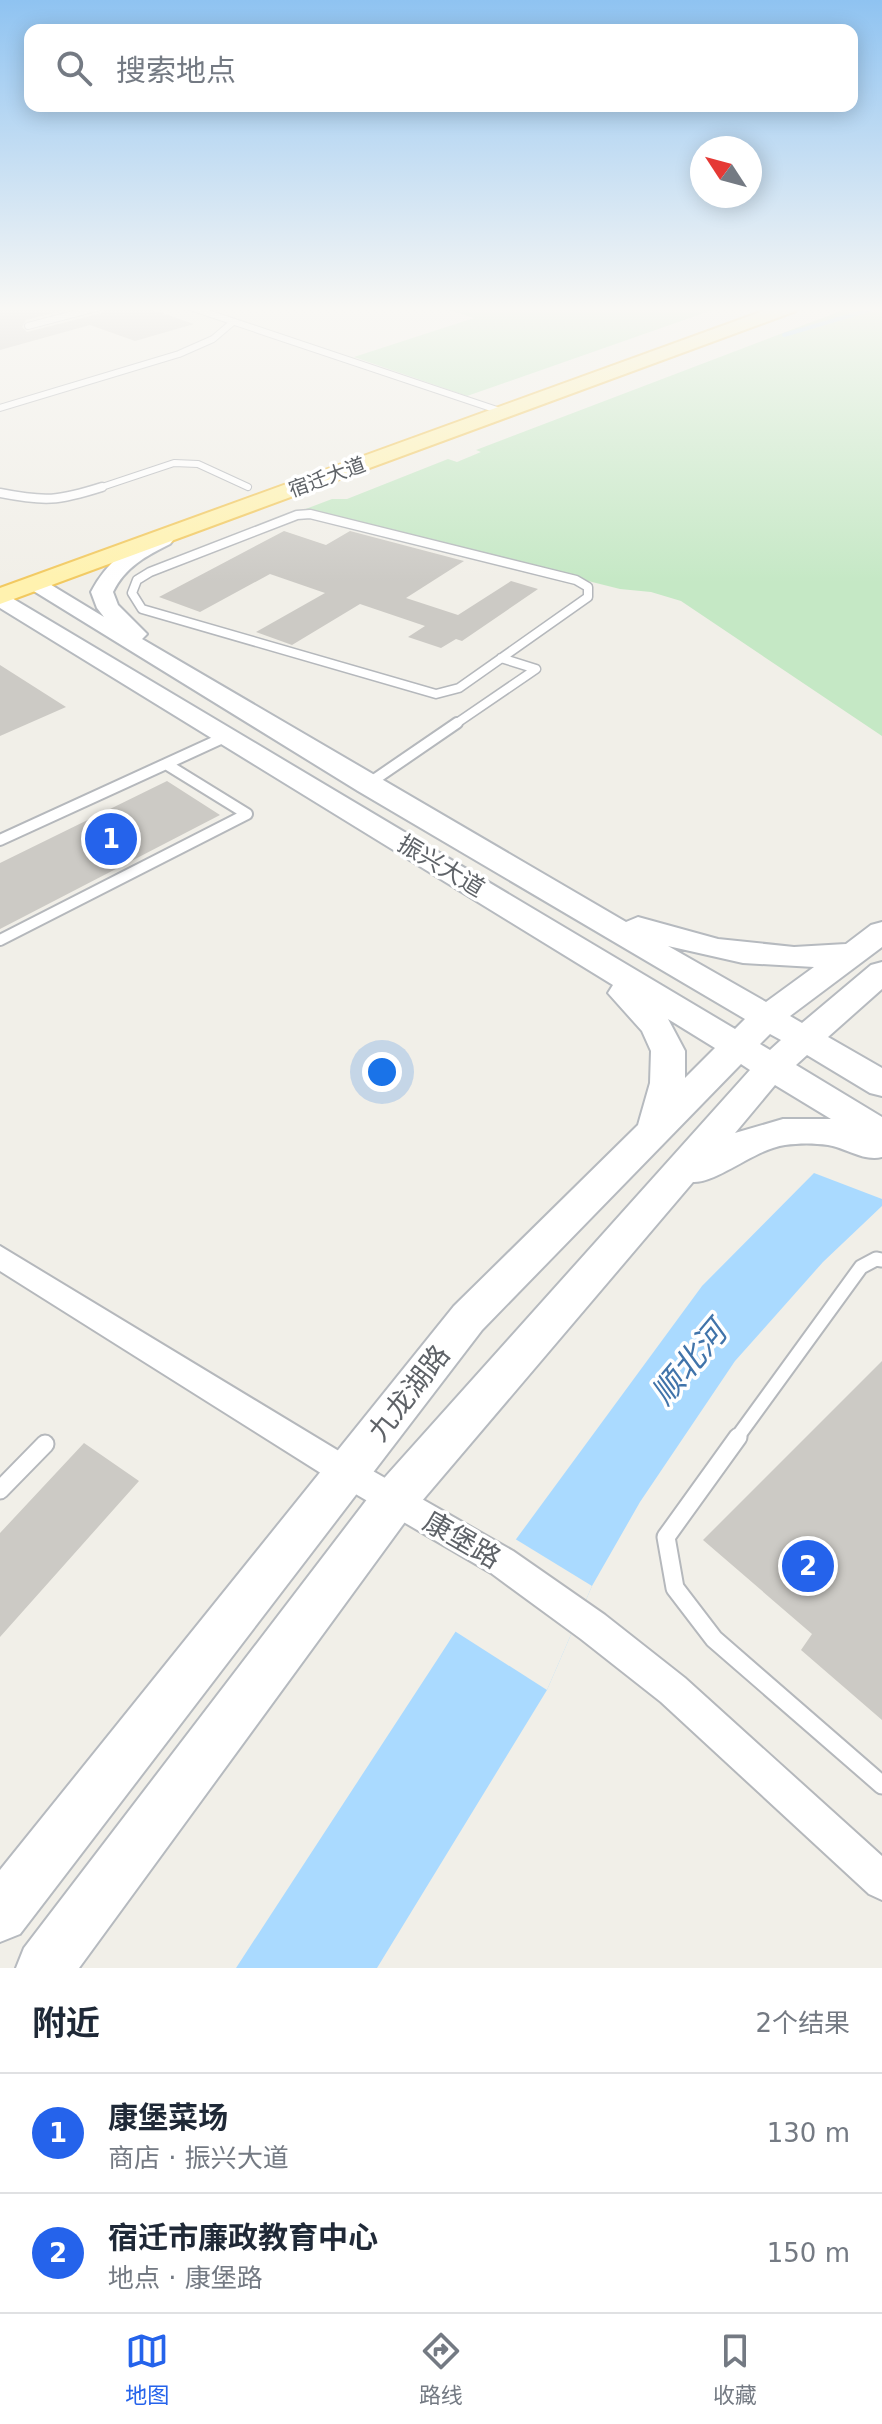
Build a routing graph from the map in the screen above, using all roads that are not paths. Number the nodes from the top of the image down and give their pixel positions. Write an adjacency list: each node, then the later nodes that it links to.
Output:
1 (30, 399): 6 (lane)
2 (463, 399): 5 (lane)
3 (492, 399): 5 (main road, 宿迁大道)
4 (539, 399): 7 (main road, 宿迁大道)
5 (478, 404): 7 (lane); 8 (main road, 宿迁大道)
6 (0, 408)
7 (503, 412): 10 (main road, 宿迁大道)
8 (248, 487): 9 (lane); 11 (main road, 宿迁大道)
9 (0, 493)
10 (195, 526): 12 (main road, 宿迁大道); 16 (main road)
11 (0, 577)
12 (35, 585): 13 (main road, 宿迁大道); 16 (main road, 振兴大道)
13 (0, 598): 17 (main road, 振兴大道)
14 (0, 625): 17 (main road)
15 (501, 658): 15 (lane); 20 (lane)
16 (172, 669): 20 (main road, 振兴大道)
17 (133, 679): 18 (main road, 振兴大道)
18 (227, 736): 19 (lane); 25 (main road, 振兴大道)
19 (166, 764): 21 (lane); 24 (lane)
20 (368, 785): 22 (main road, 振兴大道)
21 (0, 840)
22 (587, 912): 26 (main road); 28 (main road, 振兴大道)
23 (882, 932): 26 (main road, 九龙湖路)
24 (0, 940)
25 (563, 941): 29 (main road, 振兴大道); 31 (main road)
26 (854, 952): 28 (main road, 九龙湖路)
27 (882, 972): 28 (main road, 九龙湖路)
28 (785, 1027): 29 (main road, 九龙湖路); 30 (main road, 振兴大道)
29 (754, 1057): 31 (main road, 九龙湖路); 32 (main road, 振兴大道); 34 (main road, 九龙湖路)
30 (882, 1084)
31 (649, 1134): 38 (main road, 九龙湖路)
32 (882, 1134)
33 (882, 1149): 34 (main road)
34 (667, 1188): 40 (main road, 九龙湖路)
35 (0, 1257): 38 (street, 康堡路)
36 (882, 1260): 41 (lane)
37 (45, 1444): 39 (lane)
38 (346, 1472): 40 (street, 康堡路); 43 (main road, 九龙湖路)
39 (0, 1490)
40 (394, 1500): 42 (street, 康堡路); 44 (main road, 九龙湖路)
41 (882, 1785)
42 (882, 1881)
43 (0, 1914)
44 (44, 1968)

